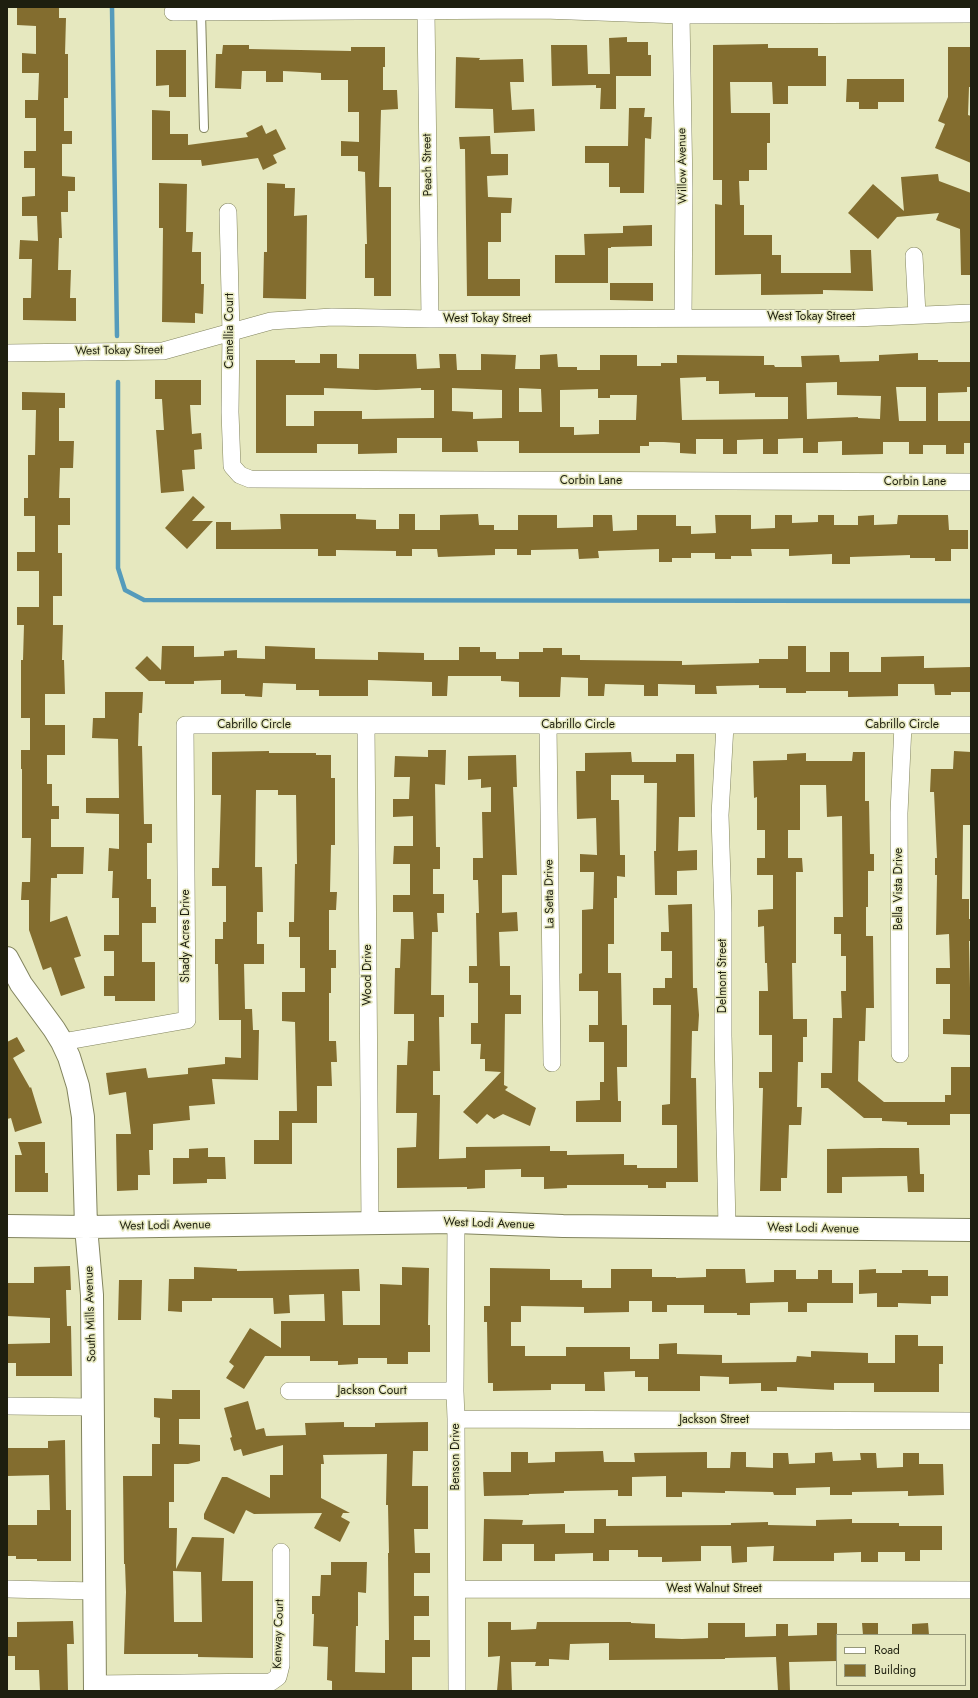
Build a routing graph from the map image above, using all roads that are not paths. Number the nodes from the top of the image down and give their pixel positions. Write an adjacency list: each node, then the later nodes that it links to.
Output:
1 (222, 9): 2 (street); 6 (street)
2 (385, 9): 7 (street)
3 (544, 9): 7 (street); 9 (street)
4 (839, 11): 8 (street); 9 (street)
5 (173, 12): 6 (street)
6 (201, 12): 10 (lane)
7 (426, 12): 16 (street, Peach Street)
8 (971, 14)
9 (681, 15): 15 (street, Willow Avenue)
10 (204, 128)
11 (228, 212): 17 (street, Camellia Court)
12 (914, 256): 14 (street)
13 (971, 314): 14 (street, West Tokay Street)
14 (917, 315): 15 (street, West Tokay Street)
15 (683, 318): 16 (street, West Tokay Street)
16 (430, 319): 17 (street, West Tokay Street)
17 (231, 333): 18 (street, West Tokay Street); 19 (street, Camellia Court)
18 (7, 353)
19 (232, 450): 20 (street, Corbin Lane)
20 (971, 482)
21 (185, 724): 23 (street, Cabrillo Circle); 28 (street, Shady Acres Drive)
22 (725, 724): 24 (street, Cabrillo Circle); 25 (street, Cabrillo Circle); 35 (street, Delmont Street)
23 (366, 725): 24 (street, Cabrillo Circle); 32 (street, Wood Drive)
24 (548, 725): 30 (street, La Setta Drive)
25 (903, 725): 26 (street, Cabrillo Circle); 29 (street, Bella Vista Drive)
26 (971, 725)
27 (7, 958): 28 (main road, South Mills Avenue)
28 (62, 1042): 34 (main road, South Mills Avenue)
29 (900, 1054)
30 (552, 1063)
31 (456, 1222): 32 (main road, West Lodi Avenue); 35 (main road, West Lodi Avenue); 38 (street, Benson Drive)
32 (370, 1224): 34 (main road, West Lodi Avenue)
33 (7, 1226): 34 (main road, West Lodi Avenue)
34 (86, 1227): 40 (main road, South Mills Avenue)
35 (727, 1228): 36 (main road, West Lodi Avenue)
36 (971, 1230)
37 (289, 1391): 38 (street, Jackson Court)
38 (454, 1391): 41 (street, Benson Drive)
39 (7, 1406): 40 (street)
40 (93, 1407): 47 (main road, South Mills Avenue)
41 (456, 1420): 42 (street, Jackson Street); 45 (street, Benson Drive)
42 (971, 1421)
43 (280, 1552): 48 (street, Kenway Court)
44 (7, 1589): 47 (street)
45 (457, 1589): 46 (street, West Walnut Street); 49 (street, Benson Drive)
46 (971, 1590)
47 (95, 1591): 48 (main road, South Mills Avenue)
48 (95, 1687)
49 (458, 1691)

